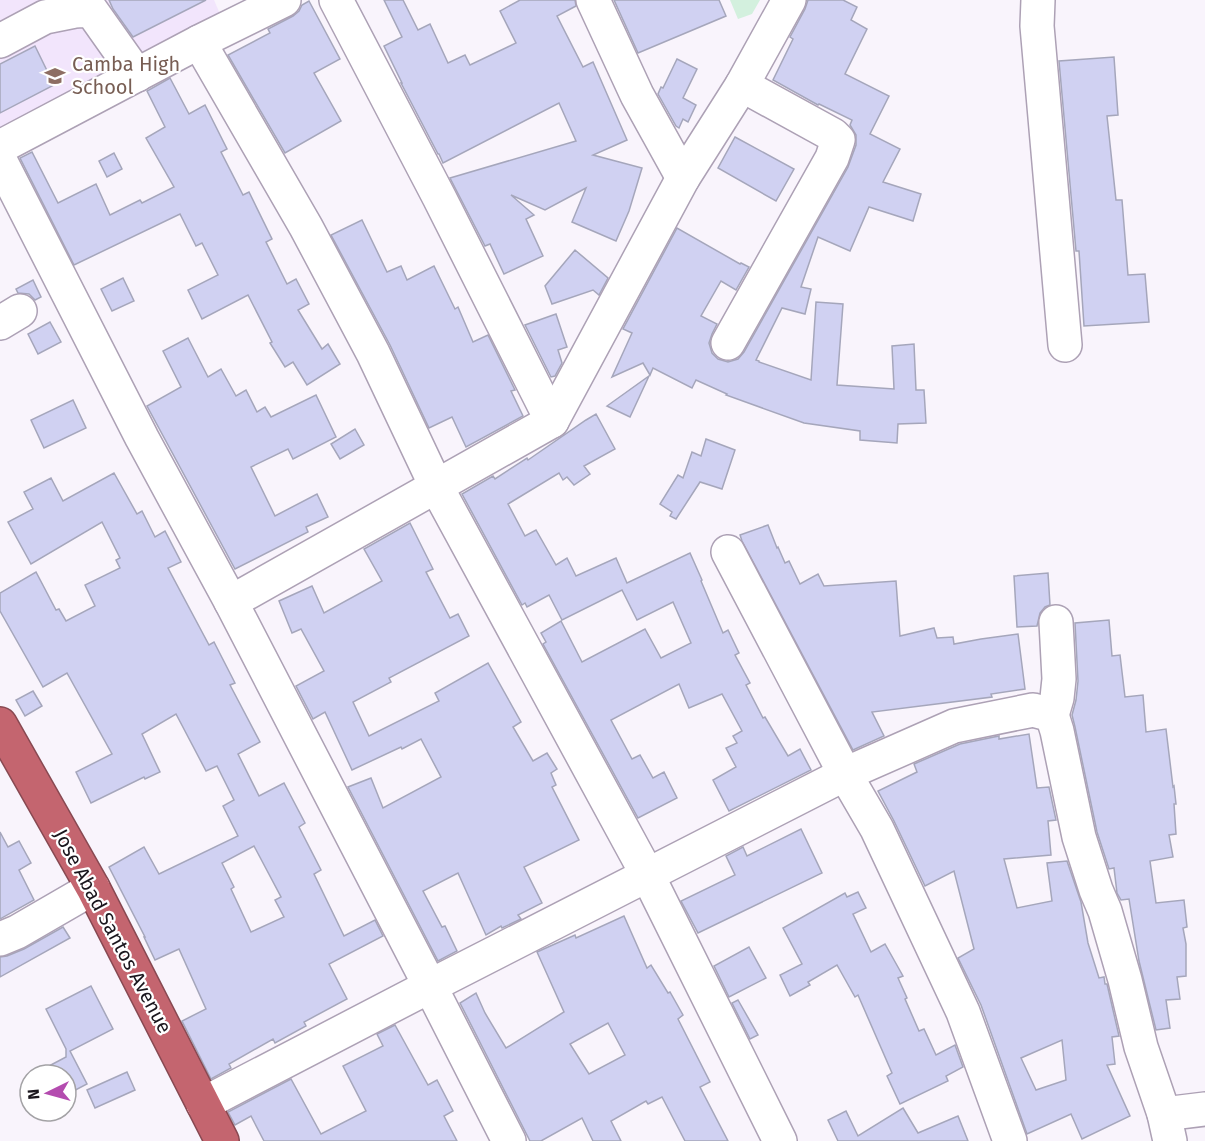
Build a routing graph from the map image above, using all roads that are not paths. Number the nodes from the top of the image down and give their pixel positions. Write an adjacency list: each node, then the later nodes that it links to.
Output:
1 (284, 0): 6 (street)
2 (336, 0): 16 (street)
3 (593, 0): 13 (street)
4 (789, 0): 10 (street)
5 (1038, 0): 15 (street)
6 (245, 9): 8 (street)
7 (0, 41): 9 (street)
8 (199, 42): 9 (street); 17 (street)
9 (137, 75): 11 (street)
10 (742, 85): 13 (street); 14 (street)
11 (0, 147)
12 (0, 160): 19 (street)
13 (683, 178): 16 (street)
14 (728, 342)
15 (1065, 345)
16 (552, 421): 17 (street)
17 (436, 486): 19 (street); 24 (street)
18 (728, 552): 23 (street)
19 (231, 602): 27 (street)
20 (1056, 622): 21 (street)
21 (1052, 715): 23 (street); 30 (street)
22 (0, 724): 25 (highway, Jose Abad Santos Avenue)
23 (845, 774): 24 (street); 34 (street)
24 (647, 874): 27 (street); 33 (street)
25 (93, 888): 26 (street); 28 (highway, Jose Abad Santos Avenue)
26 (0, 939)
27 (430, 986): 28 (street); 32 (street)
28 (203, 1104): 31 (highway, Jose Abad Santos Avenue)
29 (1205, 1109): 30 (street)
30 (1167, 1127)
31 (222, 1141)
32 (509, 1141)
33 (780, 1141)
34 (1010, 1141)

